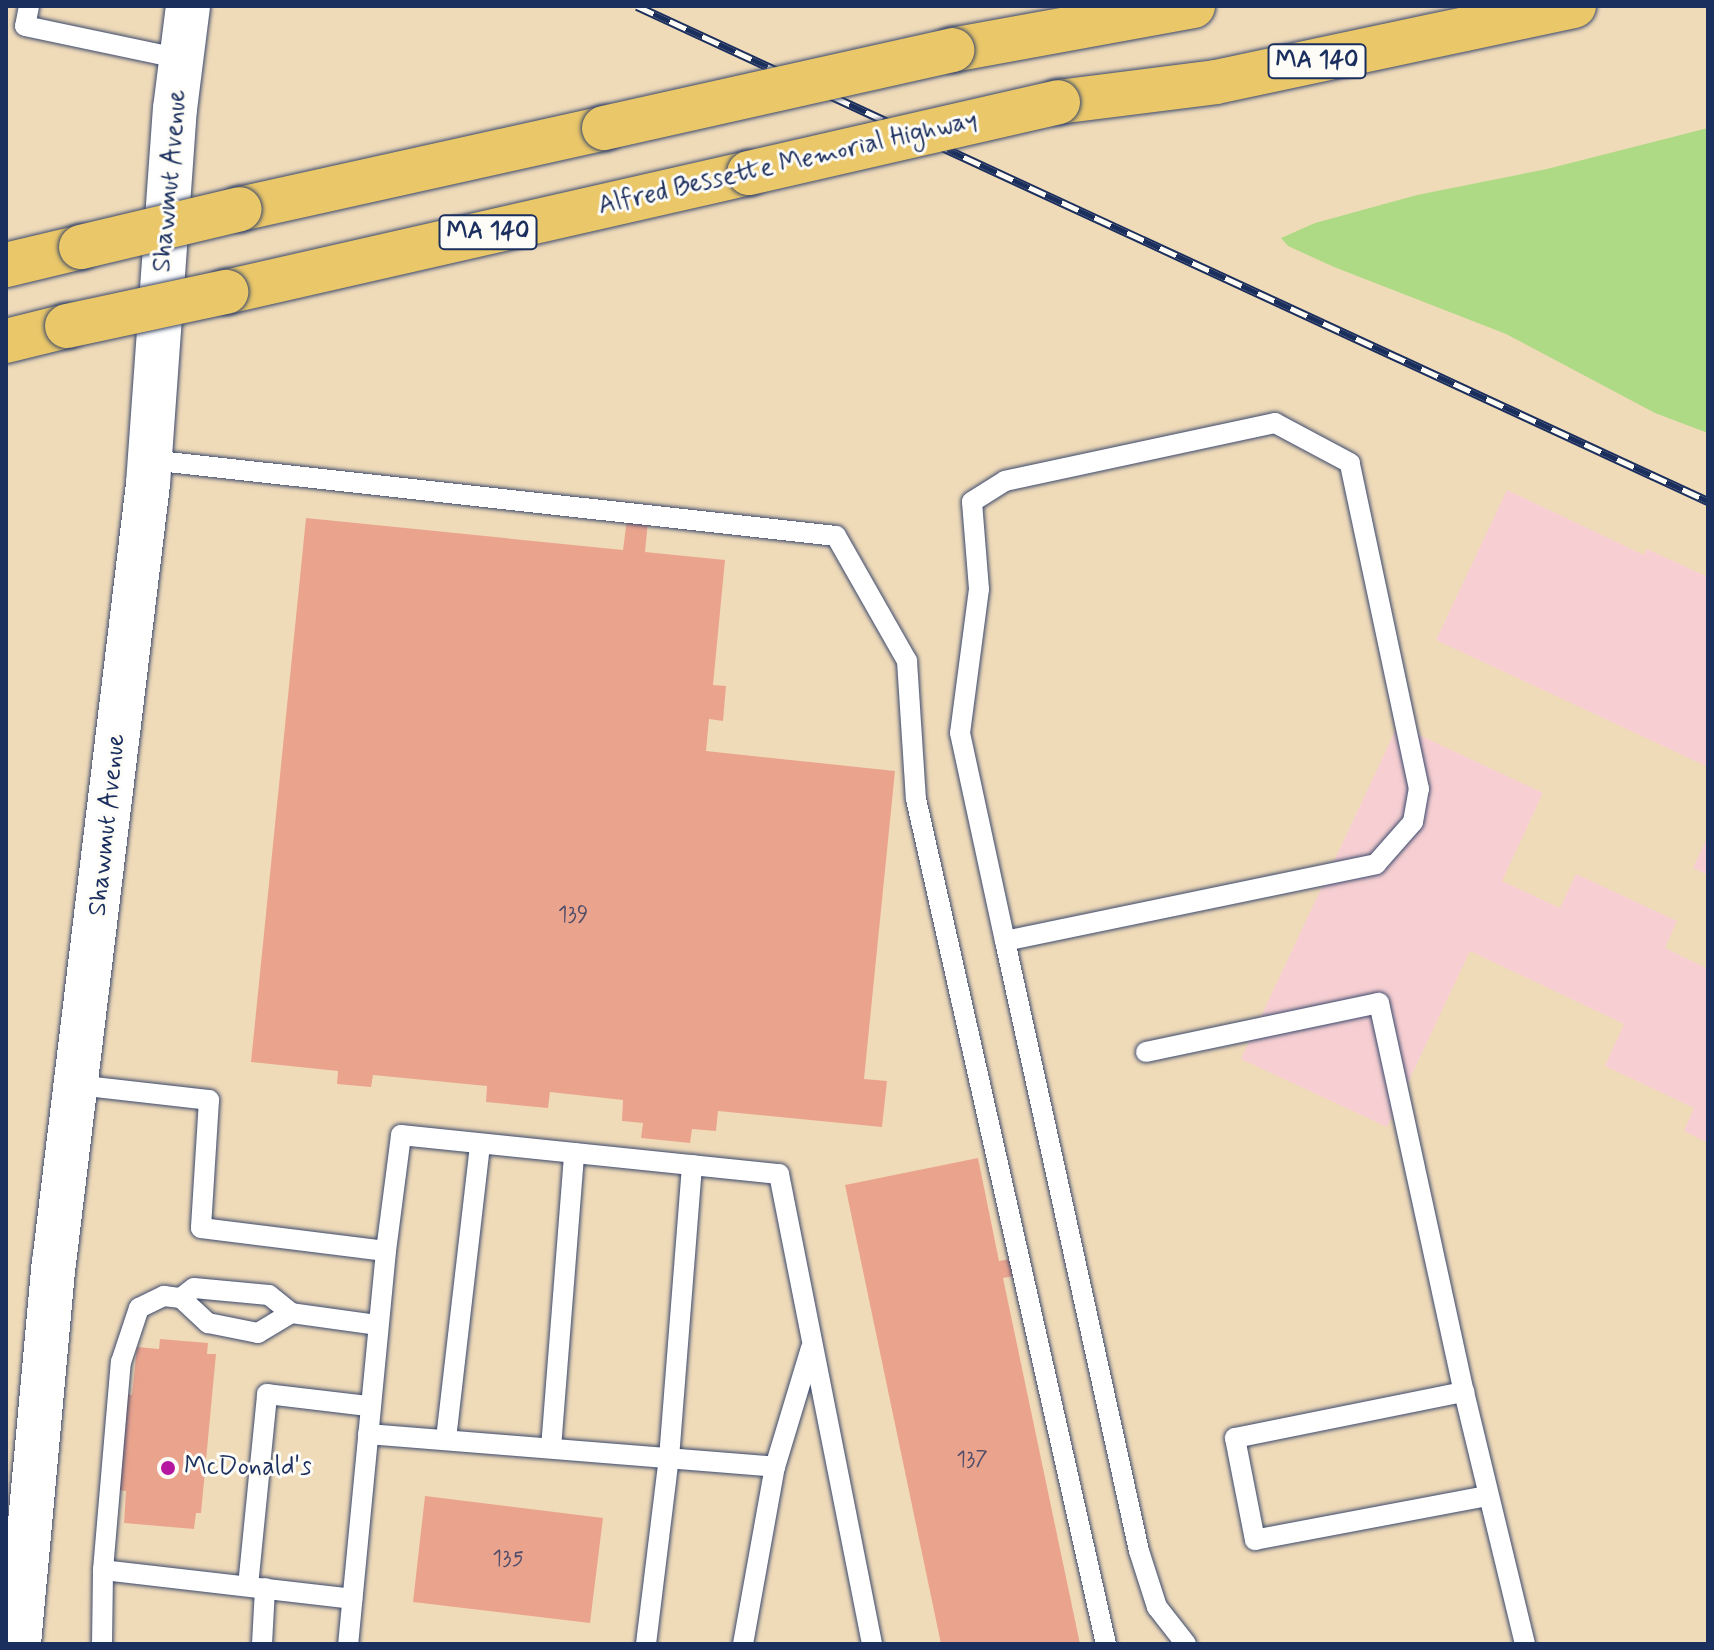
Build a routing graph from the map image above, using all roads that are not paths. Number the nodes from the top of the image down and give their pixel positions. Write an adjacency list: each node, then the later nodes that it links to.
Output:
1 (29, 6): 5 (lane)
2 (188, 6): 5 (street, Shawmut Avenue)
3 (1193, 6): 6 (highway, bridge)
4 (1574, 6): 7 (highway, Alfred Bessette Memorial Highway / MA 140, bridge)
5 (181, 59): 8 (street, Shawmut Avenue)
6 (6, 265)
7 (6, 341)
8 (150, 460): 11 (street, Shawmut Avenue); 38 (lane)
9 (1005, 941): 9 (lane); 39 (lane)
10 (1146, 1052): 20 (lane)
11 (77, 1085): 15 (lane); 31 (street, Shawmut Avenue)
12 (480, 1144): 13 (lane); 15 (lane); 23 (lane)
13 (574, 1153): 14 (lane); 24 (lane)
14 (692, 1165): 19 (lane); 25 (lane)
15 (386, 1251): 18 (lane)
16 (181, 1298): 17 (lane); 17 (lane); 28 (lane)
17 (291, 1313): 18 (lane)
18 (377, 1325): 21 (lane)
19 (813, 1343): 26 (lane); 37 (lane)
20 (1464, 1392): 27 (lane); 27 (lane)
21 (368, 1406): 22 (lane); 29 (lane)
22 (368, 1434): 23 (lane); 30 (lane)
23 (446, 1439): 24 (lane)
24 (551, 1448): 25 (lane)
25 (669, 1458): 26 (lane); 35 (lane)
26 (775, 1467): 36 (lane)
27 (1487, 1496): 40 (lane)
28 (103, 1570): 29 (lane); 32 (lane)
29 (256, 1587): 30 (lane); 33 (lane)
30 (352, 1599): 34 (lane)
31 (19, 1644)
32 (102, 1644)
33 (262, 1644)
34 (348, 1644)
35 (646, 1644)
36 (743, 1644)
37 (872, 1644)
38 (1106, 1644)
39 (1186, 1644)
40 (1525, 1644)

